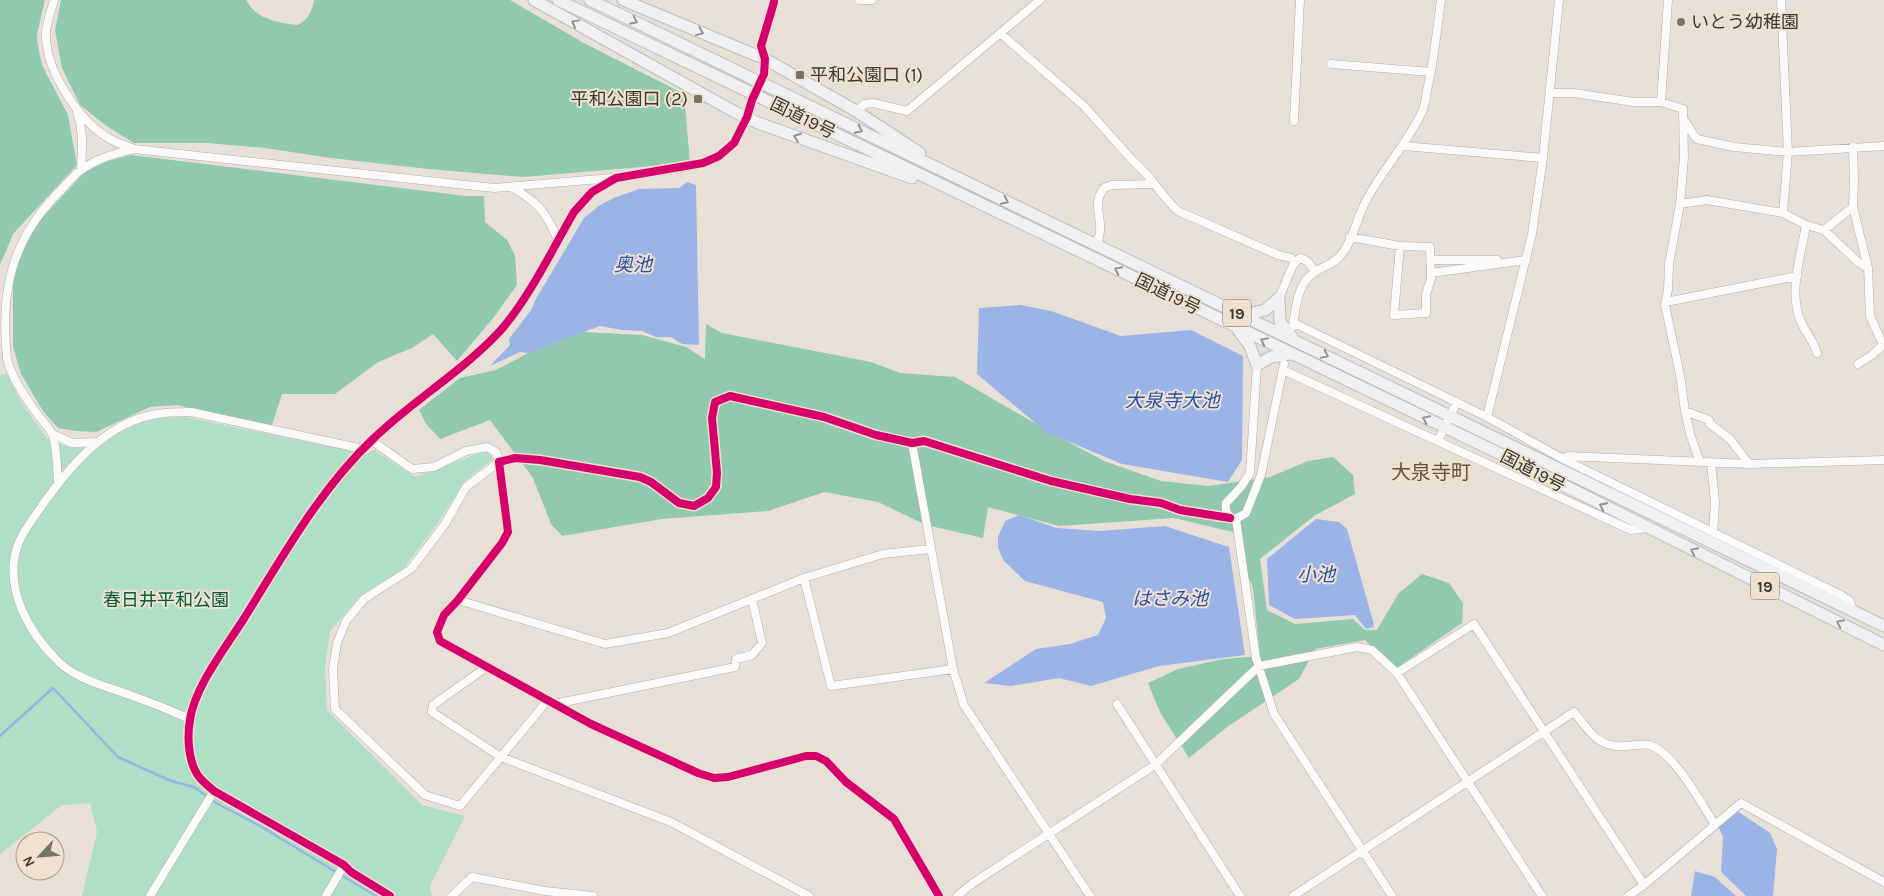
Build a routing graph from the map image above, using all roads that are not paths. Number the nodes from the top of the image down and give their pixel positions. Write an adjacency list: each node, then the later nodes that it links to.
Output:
1 (54, 0): 23 (street)
2 (534, 0): 25 (highway, one-way to 2)
3 (558, 0): 37 (highway, 国道19号 / 19)
4 (590, 0): 34 (highway, 国道19号 / 19, one-way to 34)
5 (623, 0): 16 (highway, one-way to 16)
6 (775, 0): 16 (street)
7 (859, 0): 8 (street)
8 (872, 0)
9 (1040, 0): 15 (street)
10 (1300, 0): 27 (street)
11 (1441, 0): 18 (street)
12 (1559, 0): 20 (street)
13 (1668, 0): 22 (street)
14 (1781, 0): 32 (street)
15 (1000, 33): 24 (street); 38 (street)
16 (765, 59): 19 (street); 24 (highway)
17 (1331, 64): 18 (street)
18 (1431, 72): 28 (street)
19 (764, 74)
20 (1550, 93): 22 (street); 33 (street)
21 (752, 100): 25 (street)
22 (1661, 102): 26 (street)
23 (76, 108): 31 (street); 35 (street)
24 (856, 112): 34 (highway)
25 (747, 117): 36 (street); 37 (highway, one-way to 25)
26 (1683, 120): 32 (street); 40 (street)
27 (1294, 122)
28 (1403, 146): 33 (street); 45 (street)
29 (1884, 146): 30 (street)
30 (1853, 148): 32 (street); 41 (street)
31 (134, 149): 35 (street); 39 (street)
32 (1788, 152): 42 (street)
33 (1543, 158): 50 (street)
34 (932, 166): 47 (highway, 国道19号 / 19, one-way to 47)
35 (81, 170): 63 (street)
36 (616, 178): 39 (street); 46 (street)
37 (926, 178): 59 (highway, 国道19号 / 19, one-way to 37)
38 (1154, 184): 47 (street); 51 (street)
39 (511, 187): 46 (street)
40 (1680, 204): 42 (street); 57 (street)
41 (1853, 207): 44 (street); 52 (street)
42 (1783, 213): 43 (street)
43 (1806, 225): 44 (street); 55 (street)
44 (1824, 230): 52 (street)
45 (1350, 237): 48 (street); 53 (street)
46 (558, 240): 73 (street)
47 (1096, 245): 58 (highway, 国道19号 / 19)
48 (1400, 246): 49 (street); 54 (street)
49 (1431, 260): 50 (street); 54 (street)
50 (1526, 260): 54 (street); 70 (street)
51 (1295, 262): 53 (street); 56 (street)
52 (1868, 268): 60 (street)
53 (1316, 272): 67 (street)
54 (1431, 273)
55 (1797, 276): 57 (street); 62 (street)
56 (1279, 298): 58 (highway); 61 (highway)
57 (1666, 302): 68 (street)
58 (1242, 316): 61 (highway, 国道19号 / 19)
59 (1235, 327): 64 (highway, 国道19号 / 19, one-way to 59); 66 (highway)
60 (1881, 334): 65 (street)
61 (1295, 340): 69 (highway, 国道19号 / 19, one-way to 69)
62 (1817, 353)
63 (3, 361): 72 (street)
64 (1286, 363): 66 (highway); 71 (highway, 国道19号 / 19, one-way to 64); 74 (street); 85 (street)
65 (1858, 364)
66 (1258, 365): 85 (street)
67 (1457, 402): 69 (street); 70 (street)
68 (1685, 411): 81 (street); 83 (street)
69 (1450, 416): 71 (street); 92 (highway, 国道19号 / 19)
70 (1487, 417): 78 (street)
71 (1445, 427): 74 (street); 86 (highway, 国道19号 / 19, one-way to 71)
72 (52, 434): 75 (street); 84 (street)
73 (372, 440): 77 (street); 80 (street)
74 (1438, 441): 86 (street)
75 (97, 442): 77 (street); 84 (street)
76 (912, 443): 80 (street); 85 (street); 88 (street)
77 (363, 449): 101 (street)
78 (1563, 460): 81 (street); 87 (street)
79 (1884, 460): 83 (street)
80 (499, 462): 90 (street); 103 (street)
81 (1700, 462): 82 (street)
82 (1711, 463): 83 (street); 87 (street)
83 (1749, 464)
84 (58, 482): 101 (street)
85 (1233, 518): 96 (street)
86 (1647, 528): 94 (highway, 国道19号 / 19, one-way to 86)
87 (1713, 533): 92 (street)
88 (930, 549): 89 (street); 97 (street)
89 (804, 578): 91 (street); 97 (street)
90 (458, 600): 91 (street); 95 (street)
91 (752, 600): 99 (street)
92 (1853, 610): 93 (highway, 国道19号 / 19)
93 (1884, 626)
94 (1884, 645)
95 (488, 666): 99 (street); 103 (street)
96 (1259, 666): 98 (street); 104 (street); 109 (street)
97 (953, 669): 108 (street)
98 (1397, 673): 102 (street); 105 (street)
99 (551, 702): 103 (street); 119 (street)
100 (1117, 704): 104 (street)
101 (190, 719): 106 (street)
102 (1545, 731): 105 (street); 107 (street); 112 (street)
103 (501, 758): 118 (street)
104 (1155, 766): 108 (street); 122 (street)
105 (1468, 782): 109 (street); 125 (street)
106 (214, 791): 110 (street); 113 (street)
107 (1715, 824): 111 (street); 112 (street)
108 (1050, 834): 120 (street); 121 (street)
109 (1363, 850): 123 (street); 124 (street)
110 (344, 865): 114 (street); 115 (street)
111 (1884, 882)
112 (1644, 885): 126 (street)
113 (150, 896)
114 (326, 896)
115 (390, 896)
116 (452, 896): 117 (street)
117 (593, 896)
118 (810, 896)
119 (939, 896)
120 (957, 896)
121 (1090, 896)
122 (1240, 896)
123 (1293, 896)
124 (1392, 896)
125 (1542, 896)
126 (1628, 896)

